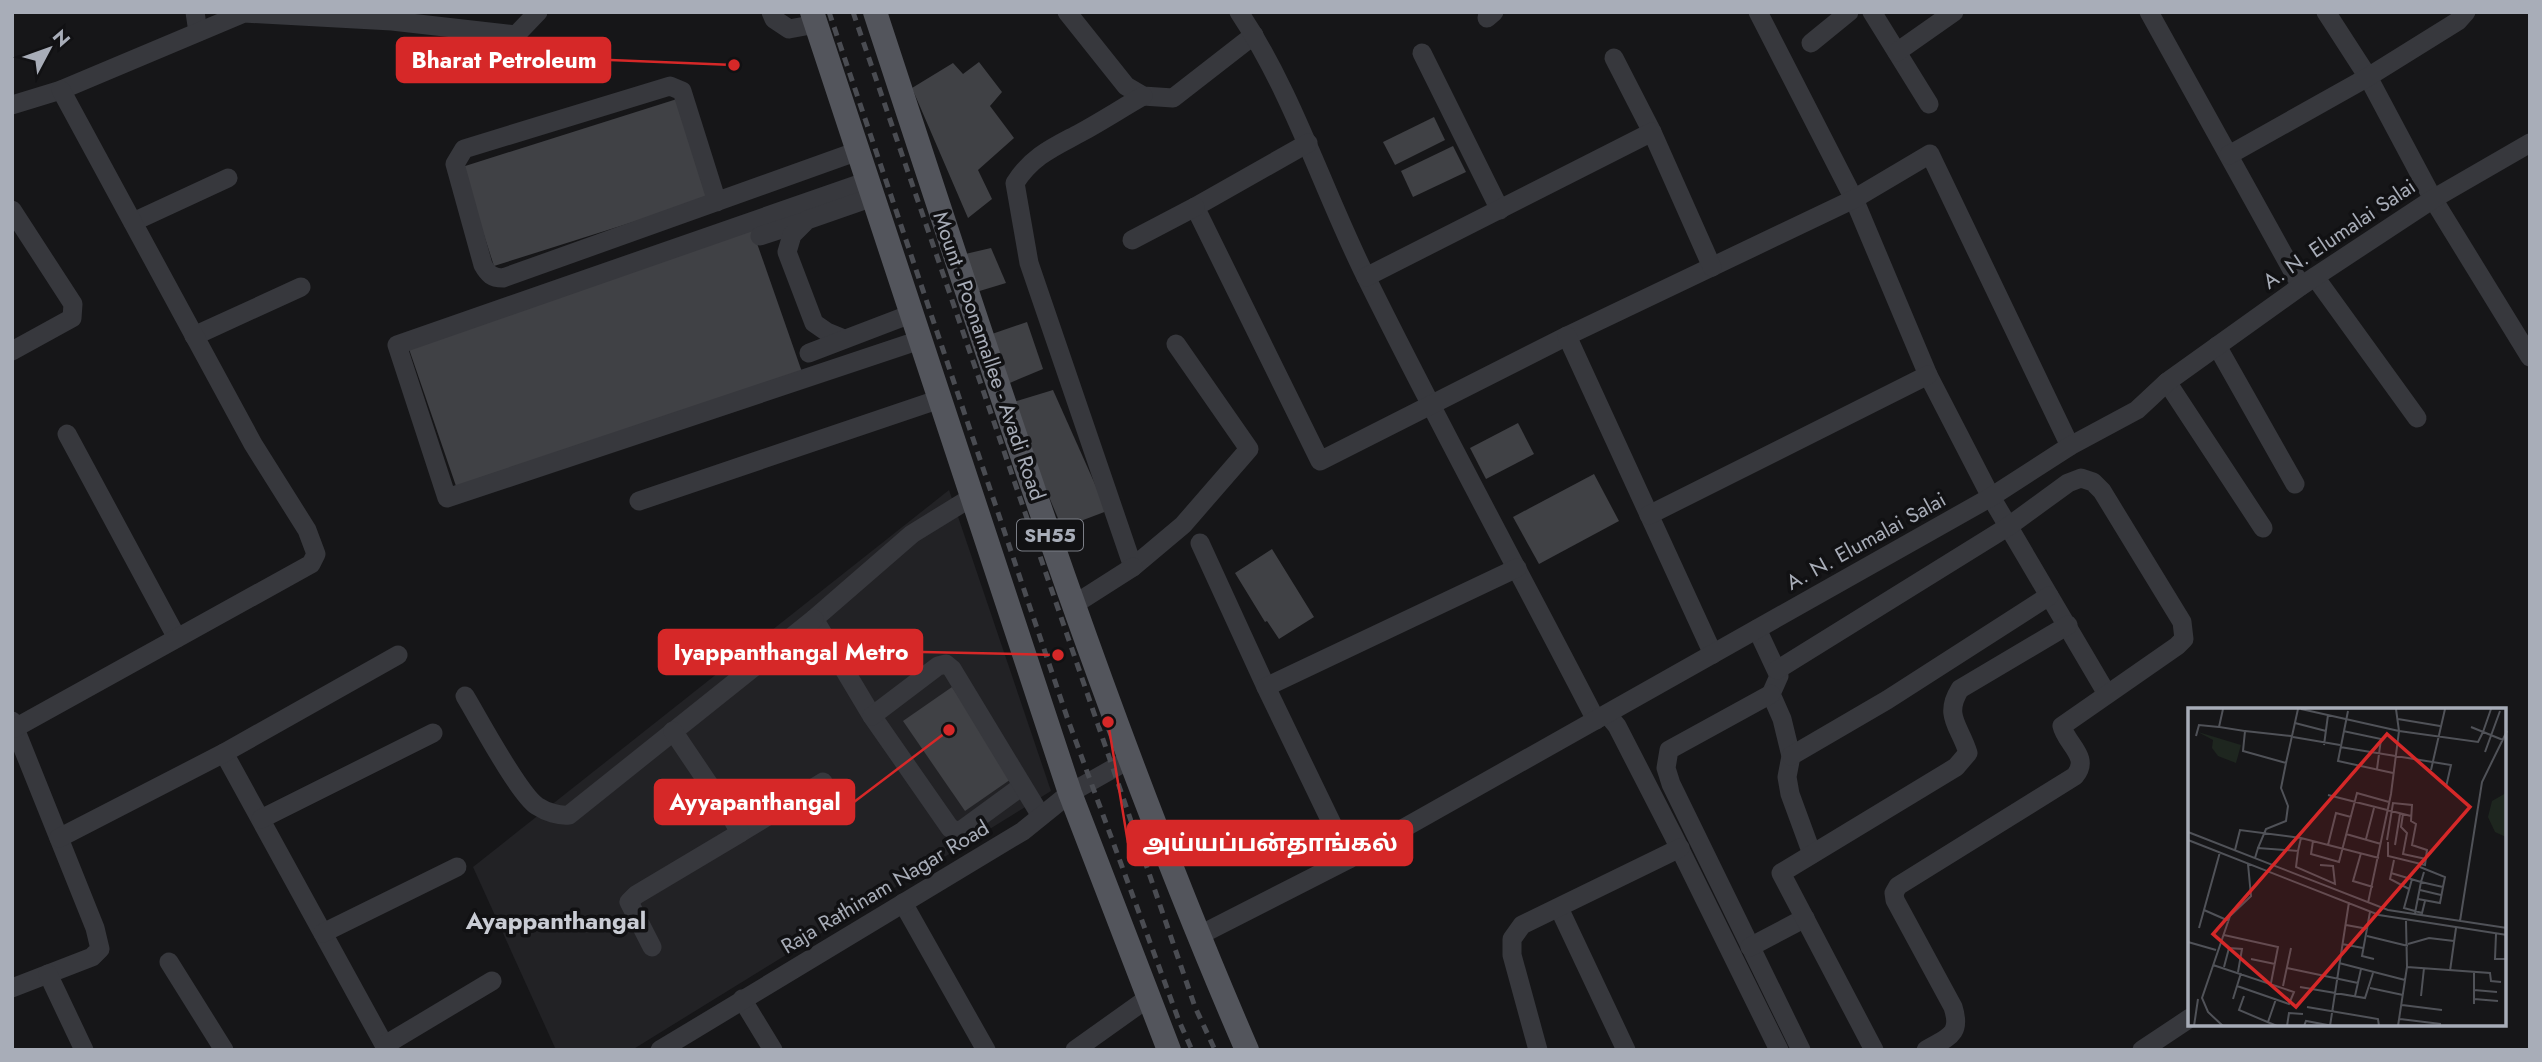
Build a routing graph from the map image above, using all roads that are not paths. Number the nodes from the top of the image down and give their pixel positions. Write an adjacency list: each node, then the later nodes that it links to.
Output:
1 (538, 12): 14 (street)
2 (771, 12): 13 (street)
3 (875, 12): 74 (main road, Mount - Poonamallee - Avadi Road / SH55)
4 (1067, 12): 22 (street)
5 (1239, 12): 15 (street)
6 (1758, 12): 32 (street)
7 (1849, 12): 16 (street)
8 (1872, 12): 17 (street)
9 (1954, 12): 17 (street)
10 (2148, 12): 29 (street)
11 (2326, 12): 20 (street)
12 (2466, 12): 20 (street)
13 (814, 18): 28 (main road, SH55)
14 (197, 22): 21 (street)
15 (1254, 35): 22 (street); 26 (street)
16 (1811, 43)
17 (1898, 52): 23 (street)
18 (1422, 53): 37 (street)
19 (1614, 58): 25 (street)
20 (2368, 76): 29 (street); 33 (street)
21 (61, 90): 24 (street); 39 (street)
22 (1143, 96): 71 (street)
23 (1929, 104)
24 (12, 105)
25 (1652, 132): 37 (street); 42 (street)
26 (1308, 143): 35 (street); 43 (street)
27 (2530, 143): 33 (street, A. N. Elumalai Salai)
28 (858, 151): 31 (main road, SH55); 34 (street)
29 (2229, 155): 44 (street)
30 (228, 178): 39 (street)
31 (870, 189): 38 (street); 46 (main road, SH55); 50 (street)
32 (1854, 199): 42 (street); 56 (street); 62 (street)
33 (2432, 199): 44 (street, A. N. Elumalai Salai); 55 (street)
34 (717, 202): 34 (street)
35 (1195, 207): 41 (street); 59 (street)
36 (12, 210): 53 (street)
37 (1500, 210): 43 (street)
38 (815, 218): 40 (street); 49 (street)
39 (133, 222): 47 (street)
40 (760, 236)
41 (1132, 240)
42 (1712, 267): 48 (street)
43 (1366, 277): 59 (street)
44 (2308, 282): 52 (street, A. N. Elumalai Salai); 60 (street)
45 (300, 287): 47 (street)
46 (912, 314): 49 (street); 50 (main road, SH55)
47 (194, 335): 78 (street)
48 (1567, 336): 59 (street); 67 (street)
49 (844, 339): 54 (street)
50 (920, 340): 58 (main road, SH55)
51 (1176, 344): 71 (street)
52 (2217, 346): 57 (street, A. N. Elumalai Salai); 63 (street)
53 (12, 351)
54 (808, 353)
55 (2530, 357)
56 (1928, 375): 65 (street); 67 (street)
57 (2167, 382): 62 (street, A. N. Elumalai Salai); 69 (street)
58 (940, 400): 64 (main road, SH55); 66 (street)
59 (1432, 405): 72 (street)
60 (2417, 418)
61 (66, 433): 78 (street)
62 (2070, 446): 65 (street, A. N. Elumalai Salai)
63 (2295, 484)
64 (972, 497): 75 (street); 96 (main road, SH55)
65 (1991, 497): 68 (street); 77 (street, A. N. Elumalai Salai)
66 (639, 500)
67 (1649, 515): 79 (street)
68 (2009, 526): 73 (street); 81 (street); 84 (street)
69 (2263, 528)
70 (1200, 543): 82 (street)
71 (1133, 567): 74 (street)
72 (1517, 568): 82 (street); 87 (street)
73 (2049, 596): 76 (street); 92 (street)
74 (1075, 604): 93 (main road, Mount - Poonamallee - Avadi Road / SH55)
75 (814, 619): 86 (street); 89 (street)
76 (2068, 625): 84 (street); 102 (street)
77 (1757, 629): 79 (street, A. N. Elumalai Salai); 81 (street)
78 (177, 638): 88 (street)
79 (1713, 654): 87 (street, A. N. Elumalai Salai)
80 (398, 655): 91 (street)
81 (1777, 670): 83 (street)
82 (1266, 687): 103 (street)
83 (1771, 694): 92 (street); 111 (street)
84 (2107, 694): 133 (street)
85 (465, 696): 89 (street)
86 (872, 716): 95 (street); 95 (street)
87 (1602, 717): 101 (street); 103 (street, A. N. Elumalai Salai)
88 (14, 724): 100 (street)
89 (673, 731): 99 (street)
90 (433, 733): 98 (street)
91 (224, 752): 98 (street); 100 (street)
92 (1791, 756): 102 (street)
93 (1130, 759): 96 (street, Raja Rathinam Nagar Road); 109 (main road, Mount - Poonamallee - Avadi Road / SH55)
94 (823, 782): 99 (street)
95 (1023, 786): 97 (street)
96 (1070, 793): 97 (street, Raja Rathinam Nagar Road); 116 (main road, SH55)
97 (1041, 817): 105 (street, Raja Rathinam Nagar Road)
98 (261, 819): 108 (street)
99 (740, 834): 110 (street)
100 (59, 838): 113 (street)
101 (1679, 848): 106 (street); 130 (street)
102 (1812, 854): 107 (street)
103 (1349, 859): 109 (street, A. N. Elumalai Salai)
104 (457, 867): 108 (street)
105 (903, 902): 117 (street, Raja Rathinam Nagar Road); 124 (street)
106 (1559, 908): 128 (street); 129 (street)
107 (1805, 918): 111 (street); 132 (street)
108 (323, 933): 119 (street)
109 (1198, 936): 127 (main road, Mount - Poonamallee - Avadi Road / SH55)
110 (652, 947)
111 (1750, 947): 131 (street)
112 (169, 962): 121 (street)
113 (48, 974): 115 (street); 120 (street)
114 (492, 981): 119 (street)
115 (12, 988)
116 (1148, 998): 125 (street); 126 (main road, SH55)
117 (743, 999): 122 (street, Raja Rathinam Nagar Road); 123 (street)
118 (2188, 1019): 134 (street)
119 (386, 1048)
120 (84, 1050)
121 (224, 1050)
122 (660, 1050)
123 (773, 1050)
124 (986, 1050)
125 (1075, 1050)
126 (1169, 1050)
127 (1247, 1050)
128 (1538, 1050)
129 (1626, 1050)
130 (1779, 1050)
131 (1801, 1050)
132 (1874, 1050)
133 (1926, 1050)
134 (2142, 1050)

